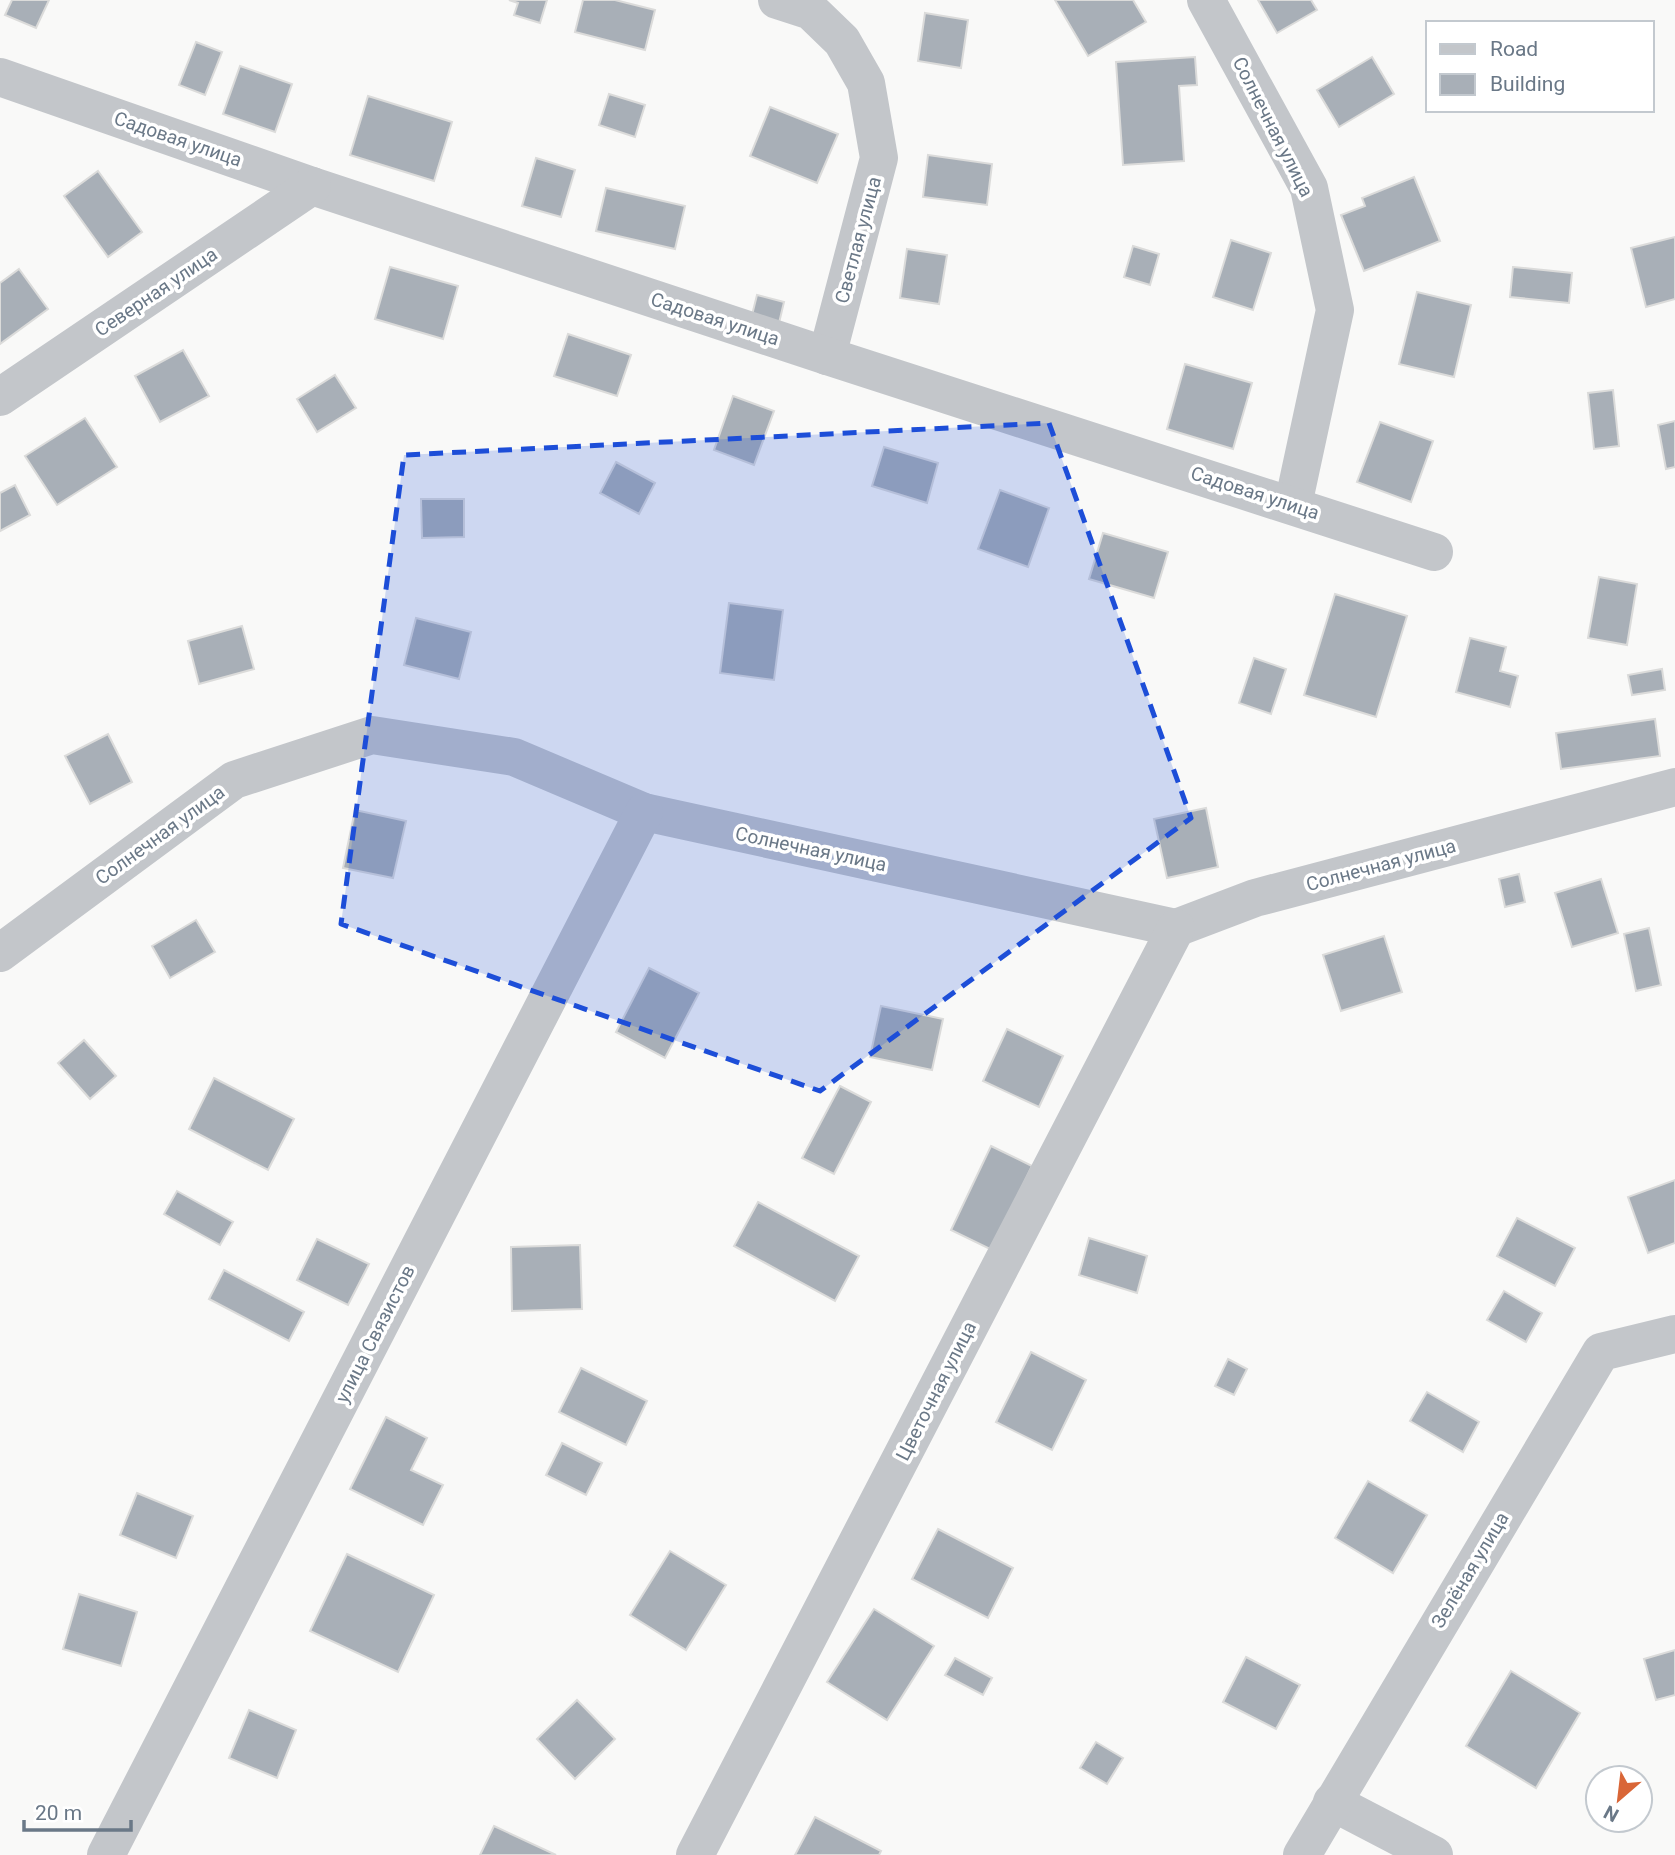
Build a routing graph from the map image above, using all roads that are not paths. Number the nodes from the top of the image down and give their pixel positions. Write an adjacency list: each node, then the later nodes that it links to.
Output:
1 (777, 0): 5 (street, Светлая улица)
2 (1206, 0): 7 (street, Солнечная улица)
3 (0, 77): 4 (street, Садовая улица)
4 (312, 186): 5 (street, Садовая улица); 6 (street, Северная улица)
5 (827, 356): 7 (street, Садовая улица)
6 (0, 397)
7 (1293, 505): 8 (street, Садовая улица)
8 (1434, 551)
9 (1675, 787): 11 (street, Солнечная улица)
10 (644, 812): 11 (street, Солнечная улица); 12 (street, Солнечная улица); 15 (street, улица Связистов)
11 (1176, 928): 16 (street, Цветочная улица)
12 (0, 953)
13 (1675, 1334): 14 (street, Зелёная улица)
14 (1332, 1802): 17 (street, Зелёная улица); 18 (street)
15 (106, 1855)
16 (695, 1855)
17 (1302, 1855)
18 (1434, 1855)

